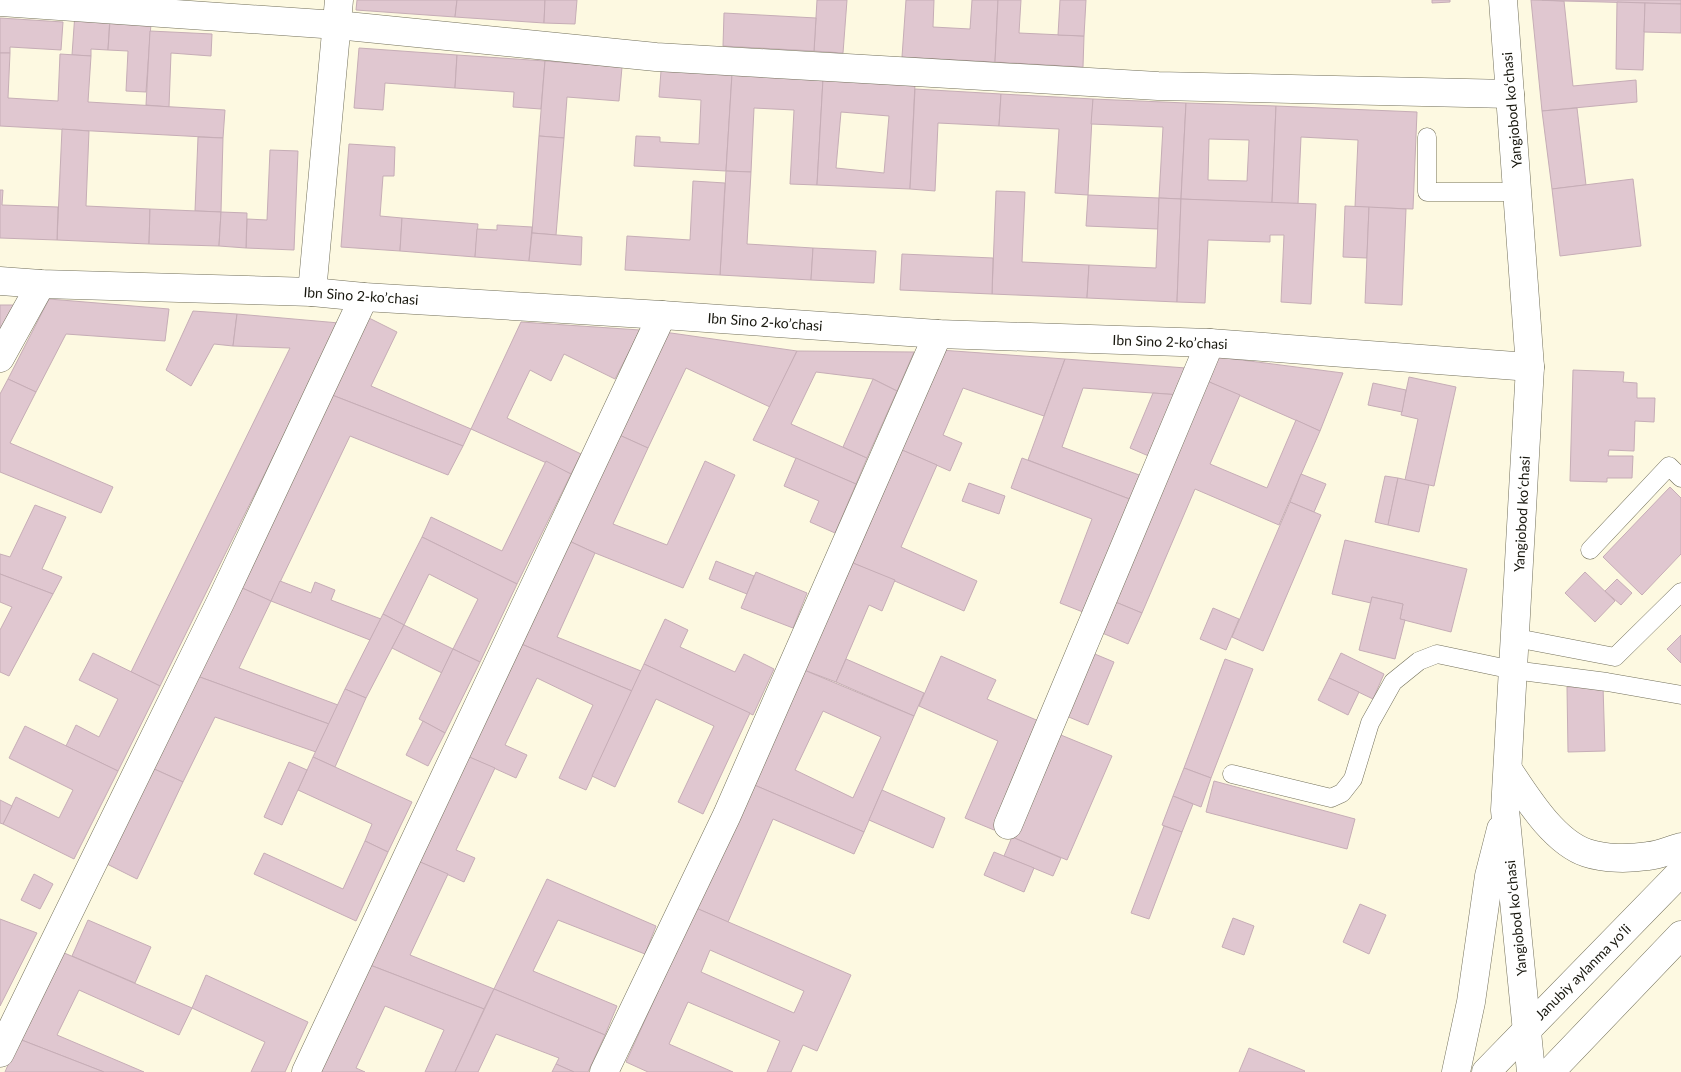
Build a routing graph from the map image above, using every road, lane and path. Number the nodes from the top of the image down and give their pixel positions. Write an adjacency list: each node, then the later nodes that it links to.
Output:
1 (1503, 0): 4 (main road, Yangiobod koʻchasi)
2 (0, 2): 3 (main road)
3 (338, 13): 4 (main road); 9 (main road)
4 (1510, 94): 6 (main road, Yangiobod koʻchasi)
5 (1427, 137): 6 (lane)
6 (1518, 192): 15 (main road, Yangiobod koʻchasi)
7 (0, 281): 8 (main road, Ibn Sino 2-koʼchasi)
8 (41, 284): 9 (main road, Ibn Sino 2-koʼchasi); 14 (main road)
9 (312, 292): 10 (main road, Ibn Sino 2-koʼchasi)
10 (364, 297): 11 (main road, Ibn Sino 2-koʼchasi); 30 (main road)
11 (662, 315): 12 (main road, Ibn Sino 2-koʼchasi); 31 (main road)
12 (938, 334): 13 (main road, Ibn Sino 2-koʼchasi); 32 (main road)
13 (1210, 343): 15 (main road, Ibn Sino 2-koʼchasi); 25 (main road)
14 (0, 358)
15 (1530, 367): 19 (main road, Yangiobod koʻchasi)
16 (1681, 478): 17 (lane)
17 (1590, 550)
18 (1679, 598): 19 (lane)
19 (1516, 638): 20 (main road, Yangiobod koʻchasi)
20 (1513, 670): 21 (lane); 22 (main road, Yangiobod koʻchasi); 23 (lane)
21 (1681, 695)
22 (1509, 771): 24 (main road, Yangiobod koʻchasi); 26 (main road)
23 (1232, 774)
24 (1505, 810): 29 (main road, Yangiobod koʻchasi); 33 (main road)
25 (1008, 825)
26 (1681, 846)
27 (1681, 872): 29 (main road, Janubiy aylanma yoʻli)
28 (1681, 934): 36 (main road)
29 (1527, 1028): 34 (main road, Janubiy aylanma yoʻli); 35 (main road, Yangiobod koʻchasi)
30 (0, 1053)
31 (306, 1072)
32 (604, 1072)
33 (1456, 1072)
34 (1486, 1072)
35 (1531, 1072)
36 (1550, 1072)

